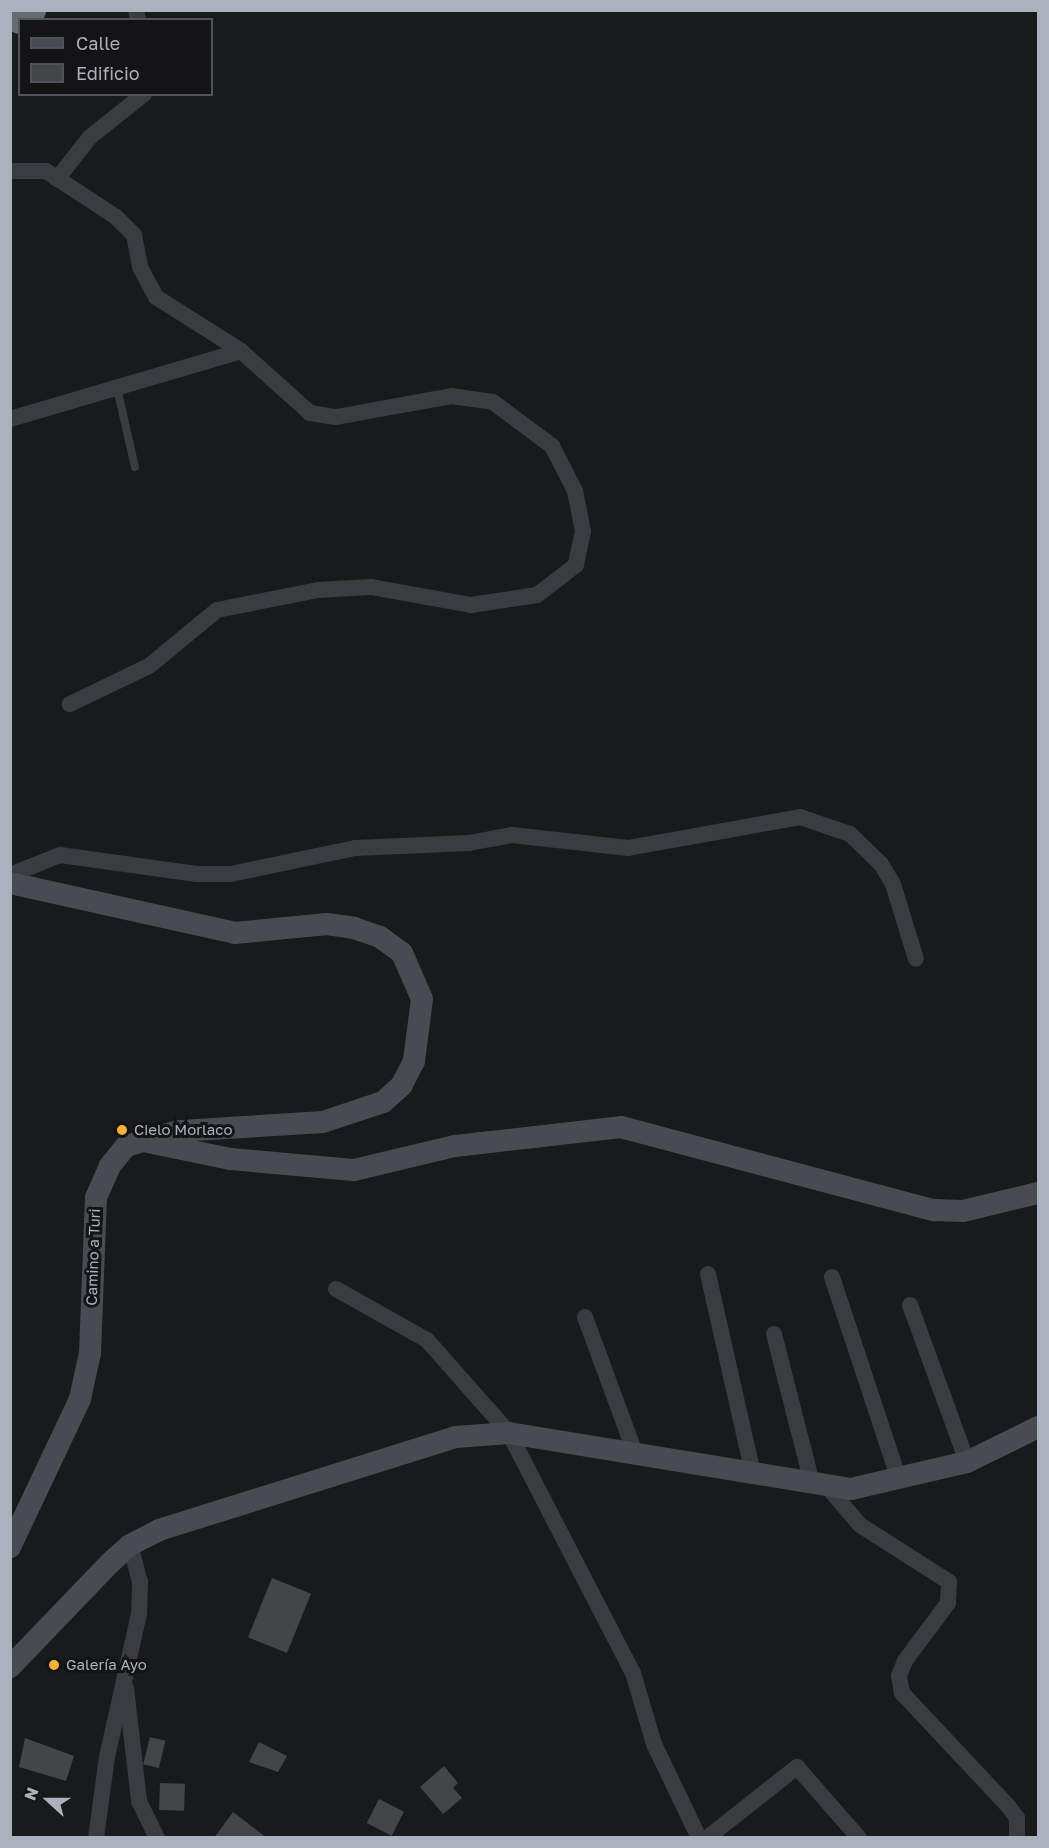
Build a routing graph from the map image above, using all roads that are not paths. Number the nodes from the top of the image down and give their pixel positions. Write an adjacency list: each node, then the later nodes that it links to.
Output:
1 (141, 96): 3 (street)
2 (10, 171): 3 (street)
3 (57, 179): 4 (street)
4 (241, 351): 5 (street); 8 (street)
5 (117, 388): 6 (street); 7 (lane)
6 (10, 418)
7 (135, 467)
8 (70, 704)
9 (10, 875): 11 (street)
10 (10, 883): 12 (street, Camino a Turi)
11 (916, 959)
12 (144, 1141): 13 (street); 28 (street, Camino a Turi)
13 (1038, 1193)
14 (708, 1274): 24 (street)
15 (832, 1277): 25 (street)
16 (336, 1289): 21 (street)
17 (910, 1305): 23 (street)
18 (585, 1317): 22 (street)
19 (774, 1334): 26 (street)
20 (1038, 1427): 23 (street)
21 (509, 1433): 22 (street); 27 (street); 33 (street)
22 (635, 1453): 24 (street)
23 (967, 1462): 25 (street)
24 (753, 1473): 26 (street)
25 (899, 1479): 26 (street)
26 (819, 1484): 36 (street)
27 (130, 1545): 29 (street); 30 (street)
28 (10, 1547)
29 (10, 1667)
30 (124, 1675): 31 (street); 32 (street)
31 (96, 1838)
32 (157, 1838)
33 (699, 1838)
34 (707, 1838): 35 (street)
35 (859, 1838)
36 (1017, 1838)

